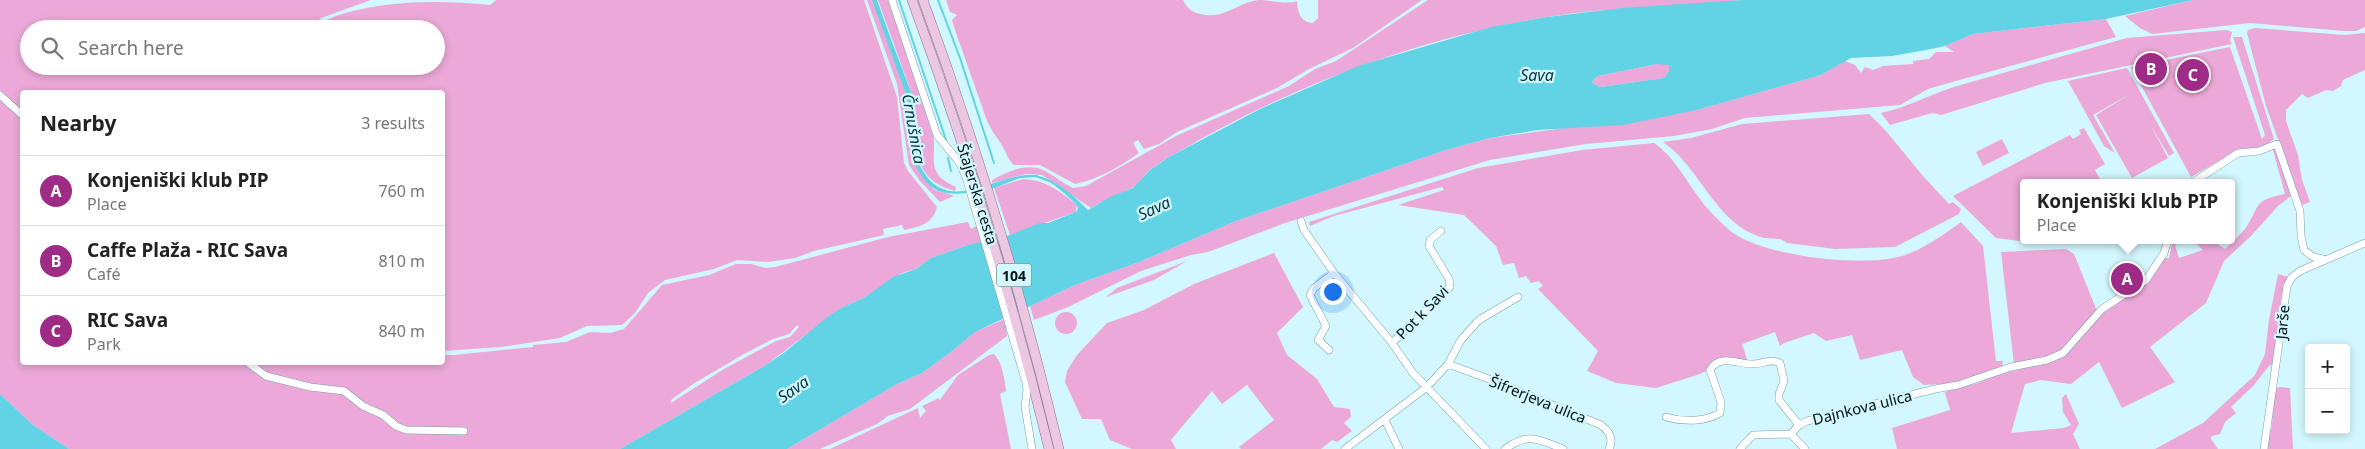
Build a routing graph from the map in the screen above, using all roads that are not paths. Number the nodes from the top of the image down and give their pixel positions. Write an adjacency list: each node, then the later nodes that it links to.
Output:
1 (892, 0): 6 (street)
2 (912, 0): 6 (main road, Štajerska cesta / 104)
3 (923, 0): 29 (main road, Štajerska cesta / 104)
4 (0, 95): 5 (street)
5 (20, 113)
6 (969, 176): 19 (main road, Štajerska cesta / 104)
7 (2198, 179): 12 (street)
8 (1302, 221): 13 (street, Pot k Savi)
9 (1441, 231): 15 (street, Pot k Savi)
10 (2365, 243): 12 (street, Jarše)
11 (2167, 244): 23 (street, Dajnkova ulica)
12 (2323, 259): 37 (street, Jarše)
13 (1334, 273): 15 (street, Pot k Savi); 16 (street)
14 (1518, 297): 17 (street)
15 (1392, 343): 20 (street, Pot k Savi)
16 (1329, 350)
17 (1448, 364): 20 (street); 26 (street, Šifrerjeva ulica)
18 (251, 365): 24 (street)
19 (1029, 382): 27 (street); 28 (main road, Štajerska cesta / 104)
20 (1427, 387): 22 (street); 32 (street, Pot k Savi)
21 (1666, 416): 23 (street)
22 (1385, 420): 30 (street); 31 (street)
23 (1799, 426): 25 (street, Dajnkova ulica)
24 (464, 431)
25 (1791, 434): 35 (street); 36 (street)
26 (1611, 448)
27 (1032, 449)
28 (1049, 449)
29 (1059, 449)
30 (1345, 449)
31 (1399, 449)
32 (1486, 449)
33 (1506, 449): 34 (street)
34 (1563, 449)
35 (1740, 449)
36 (1805, 449)
37 (2264, 449)

